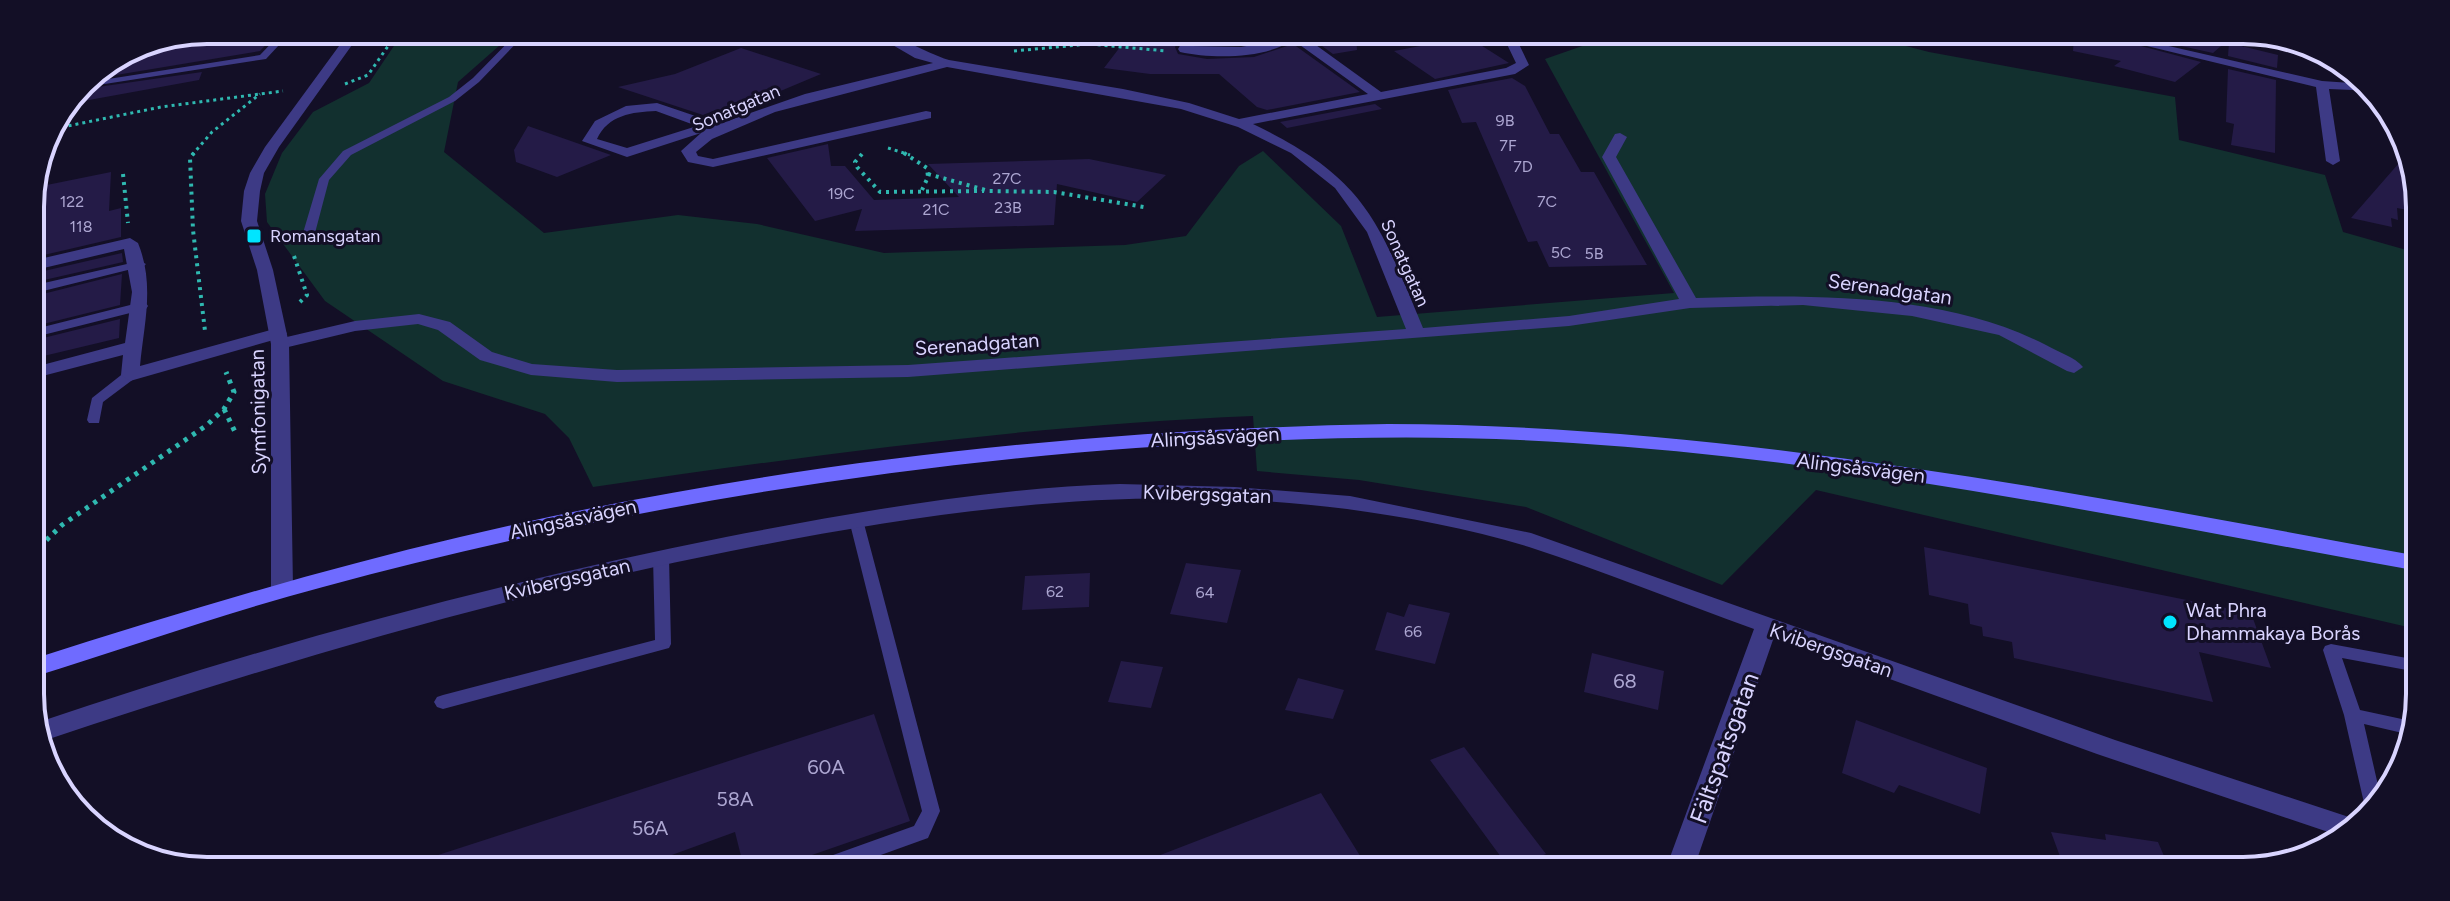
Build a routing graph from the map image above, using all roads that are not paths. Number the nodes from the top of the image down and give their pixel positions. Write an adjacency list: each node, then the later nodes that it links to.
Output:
1 (276, 44): 11 (lane)
2 (347, 44): 28 (street, Symfonigatan)
3 (511, 44): 20 (lane)
4 (898, 44): 10 (street, Sonatgatan)
5 (1187, 44): 6 (street)
6 (1270, 44)
7 (1306, 44): 14 (street)
8 (1513, 44): 14 (street, Sonatgatan)
9 (2146, 44): 12 (street)
10 (953, 64): 16 (street, Sonatgatan); 17 (street, Sonatgatan)
11 (100, 83)
12 (2322, 85): 13 (street); 19 (street)
13 (2353, 87)
14 (1379, 96): 16 (street, Sonatgatan)
15 (926, 115): 17 (street, Sonatgatan)
16 (1243, 122): 27 (street, Sonatgatan)
17 (717, 128): 17 (street)
18 (1620, 137): 24 (street)
19 (2333, 161)
20 (309, 233)
21 (44, 263): 22 (street)
22 (140, 264): 23 (lane); 25 (street)
23 (44, 287)
24 (1690, 303): 27 (street, Serenadgatan); 30 (street, Serenadgatan)
25 (142, 306): 26 (lane); 29 (street)
26 (44, 331)
27 (1417, 334): 28 (street, Serenadgatan)
28 (279, 338): 32 (street); 37 (street, Symfonigatan)
29 (132, 347): 31 (street); 32 (street)
30 (2074, 367)
31 (44, 371)
32 (130, 375): 33 (lane)
33 (94, 420)
34 (856, 520): 35 (street, Kvibergsgatan); 38 (street, Kvibergsgatan); 47 (lane)
35 (661, 557): 41 (lane); 44 (street, Kvibergsgatan)
36 (2406, 562): 37 (main road, Alingsåsvägen)
37 (282, 588): 39 (main road, Alingsåsvägen)
38 (1766, 627): 46 (street, Kvibergsgatan); 48 (street, Fältspatsgatan)
39 (44, 664)
40 (2406, 664): 42 (lane)
41 (443, 702)
42 (2353, 715): 43 (lane); 45 (lane)
43 (2403, 726)
44 (48, 729)
45 (2371, 794)
46 (2340, 825)
47 (851, 857)
48 (1684, 857)

